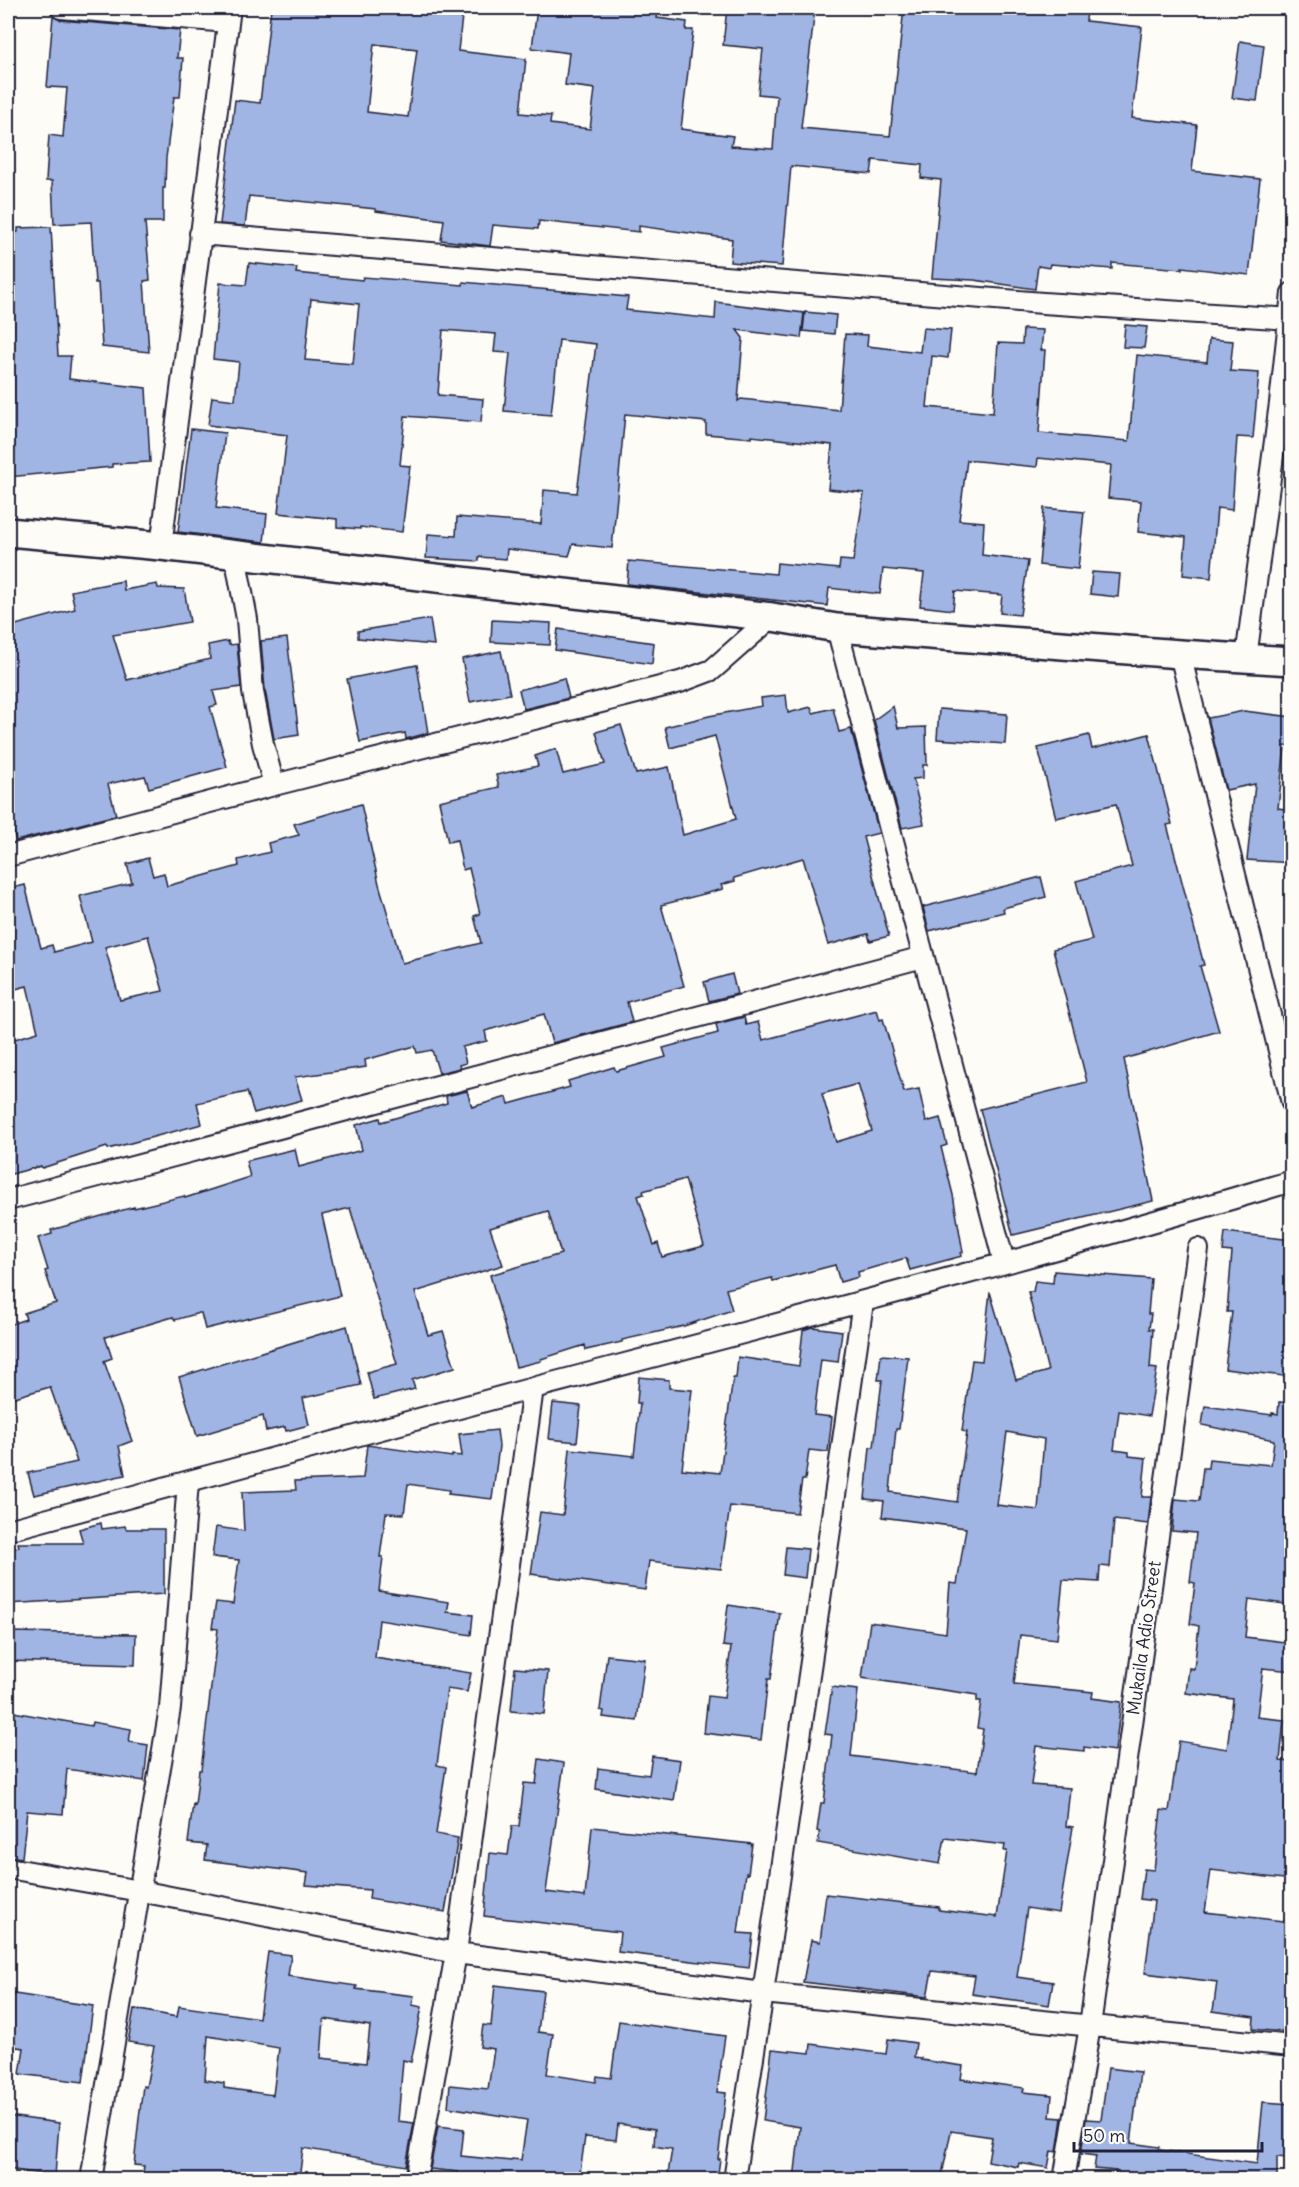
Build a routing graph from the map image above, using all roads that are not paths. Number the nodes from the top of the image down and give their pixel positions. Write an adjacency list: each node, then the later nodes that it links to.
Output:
1 (61, 8): 2 (street)
2 (229, 15): 3 (street)
3 (200, 234): 5 (street); 7 (street)
4 (1292, 293): 5 (street)
5 (1290, 319): 12 (street)
6 (8, 532): 7 (street)
7 (161, 546): 8 (street)
8 (235, 555): 9 (street); 14 (street)
9 (772, 617): 10 (street); 14 (street)
10 (837, 628): 11 (street); 16 (street)
11 (1180, 654): 12 (street); 17 (street)
12 (1246, 658): 13 (street)
13 (1292, 661)
14 (274, 785): 15 (street)
15 (8, 856)
16 (923, 957): 19 (street); 21 (street)
17 (1292, 1103)
18 (1292, 1181): 21 (street)
19 (8, 1200)
20 (1198, 1249): 30 (street, Mukaila Adio Street)
21 (1004, 1262): 22 (street)
22 (863, 1302): 23 (street); 29 (street)
23 (533, 1388): 24 (street); 28 (street)
24 (188, 1482): 25 (street); 27 (street)
25 (8, 1530)
26 (8, 1868): 27 (street)
27 (140, 1891): 28 (street); 32 (street)
28 (456, 1953): 29 (street); 33 (street)
29 (763, 1993): 30 (street); 34 (street)
30 (1090, 2026): 31 (street); 35 (street, Mukaila Adio Street)
31 (1292, 2046)
32 (91, 2180)
33 (416, 2180)
34 (734, 2180)
35 (1064, 2180)

